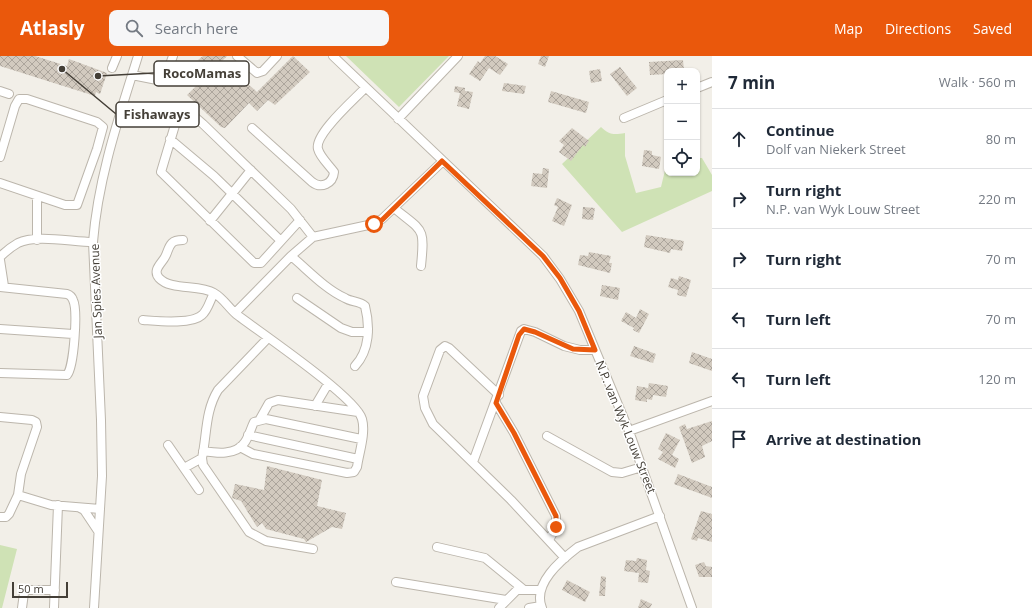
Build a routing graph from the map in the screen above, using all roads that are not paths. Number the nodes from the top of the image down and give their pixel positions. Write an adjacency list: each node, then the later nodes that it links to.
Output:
1 (117, 56): 9 (street)
2 (138, 56): 10 (street, Jan Spies Avenue)
3 (174, 56): 10 (street)
4 (237, 56): 8 (street)
5 (265, 56): 8 (street)
6 (333, 56): 13 (street, N.P. van Wyk Louw Street)
7 (458, 56): 18 (street)
8 (274, 59)
9 (112, 68)
10 (132, 75): 34 (street, Jan Spies Avenue)
11 (712, 82): 12 (street)
12 (700, 87)
13 (365, 88): 18 (street, N.P. van Wyk Louw Street); 19 (street)
14 (0, 91): 15 (street)
15 (9, 94)
16 (664, 101): 17 (street)
17 (624, 118)
18 (398, 120): 22 (street, N.P. van Wyk Louw Street)
19 (252, 128)
20 (170, 139): 23 (street); 25 (street); 28 (street)
21 (0, 157): 26 (street)
22 (442, 161): 27 (street); 48 (street, N.P. van Wyk Louw Street)
23 (251, 170): 25 (street); 29 (street)
24 (0, 183): 26 (street)
25 (231, 193): 28 (street); 33 (street)
26 (37, 196): 31 (street)
27 (394, 208): 30 (street); 38 (street)
28 (210, 220): 33 (street)
29 (300, 220): 30 (street); 33 (street)
30 (313, 237): 35 (street)
31 (37, 240): 34 (street); 36 (street)
32 (183, 240): 40 (street)
33 (281, 241)
34 (93, 242): 74 (street, Jan Spies Avenue)
35 (291, 256): 42 (street); 45 (street)
36 (0, 257)
37 (0, 260): 39 (street)
38 (421, 266)
39 (2, 287): 46 (street)
40 (214, 293): 42 (street); 43 (street)
41 (297, 298): 45 (street)
42 (235, 312): 47 (street)
43 (143, 320)
44 (0, 329): 46 (street)
45 (368, 332): 49 (street)
46 (74, 334): 50 (street)
47 (268, 338): 51 (street); 65 (street)
48 (595, 350): 52 (street); 59 (street, N.P. van Wyk Louw Street)
49 (355, 366)
50 (0, 374)
51 (328, 384): 55 (street); 56 (street)
52 (499, 395): 54 (street); 67 (street)
53 (712, 401): 59 (street)
54 (496, 403): 67 (street); 78 (street)
55 (315, 406): 56 (street); 58 (street)
56 (358, 412): 62 (street)
57 (0, 416): 71 (street)
58 (260, 419): 60 (street); 62 (street)
59 (629, 431): 68 (street, N.P. van Wyk Louw Street)
60 (248, 435): 64 (street); 66 (street)
61 (546, 436): 68 (street)
62 (361, 439): 66 (street)
63 (168, 445): 69 (street)
64 (240, 447): 65 (street); 66 (street)
65 (202, 455): 69 (street); 80 (street)
66 (358, 459)
67 (473, 462): 78 (street)
68 (642, 467): 75 (street, N.P. van Wyk Louw Street)
69 (184, 468): 70 (street)
70 (199, 490)
71 (18, 495): 72 (street); 76 (street)
72 (58, 505): 73 (street); 84 (street)
73 (80, 508): 74 (street); 77 (street)
74 (100, 509): 77 (street, Jan Spies Avenue)
75 (660, 516): 81 (street); 93 (street, N.P. van Wyk Louw Street)
76 (0, 518)
77 (98, 531): 90 (street, Jan Spies Avenue)
78 (549, 540): 81 (street)
79 (437, 547): 83 (street)
80 (313, 548)
81 (565, 558): 85 (street)
82 (396, 582): 86 (street)
83 (523, 589): 85 (street); 86 (street)
84 (55, 590): 88 (street); 89 (street)
85 (541, 590): 87 (street)
86 (506, 600): 91 (street)
87 (541, 607): 92 (street)
88 (22, 608)
89 (54, 608)
90 (94, 608)
91 (498, 608)
92 (529, 608)
93 (692, 608)

